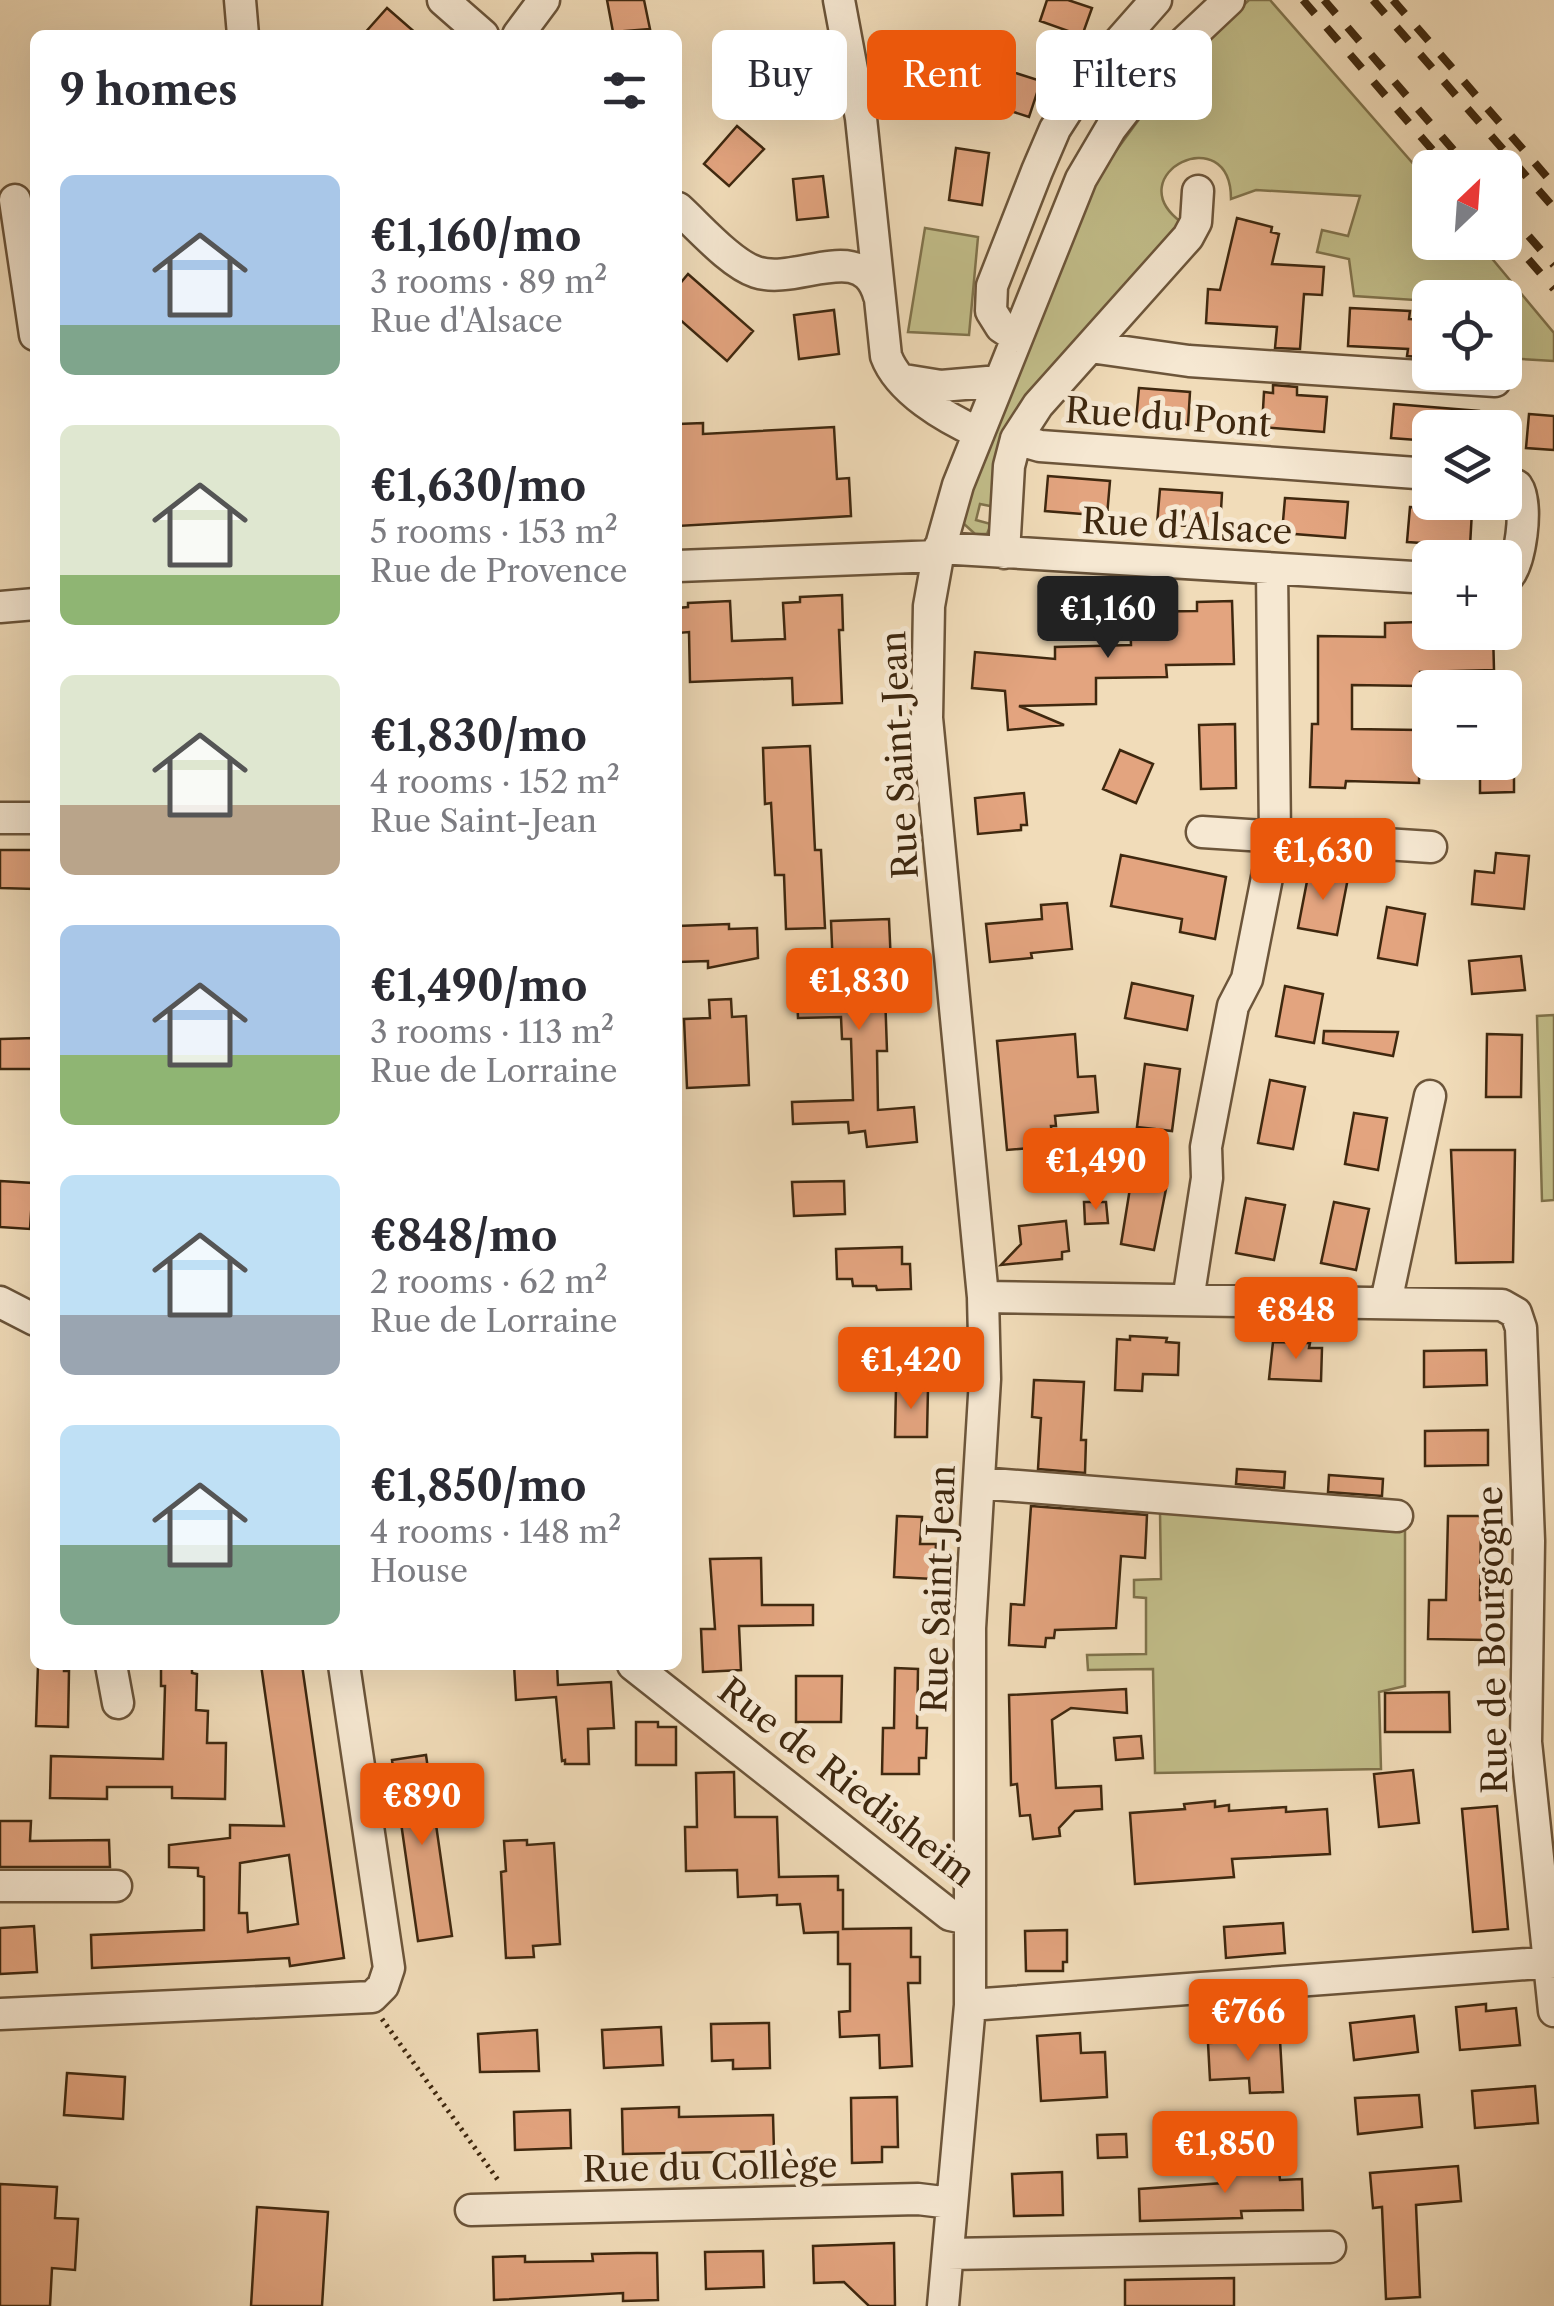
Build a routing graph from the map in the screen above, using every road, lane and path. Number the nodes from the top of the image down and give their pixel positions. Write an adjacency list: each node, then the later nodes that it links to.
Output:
1 (240, 0): 7 (street)
2 (443, 0): 8 (street)
3 (544, 0): 9 (street)
4 (839, 0): 13 (street)
5 (1156, 0): 15 (street)
6 (1229, 0): 15 (street, Rue Saint-Jean)
7 (243, 30)
8 (478, 30)
9 (522, 30)
10 (1198, 191): 16 (street)
11 (15, 200): 14 (street)
12 (682, 215): 13 (street)
13 (879, 297): 18 (street)
14 (30, 301)
15 (1016, 336): 19 (street, Rue Saint-Jean)
16 (1090, 346): 17 (street); 21 (street)
17 (1412, 375)
18 (901, 379): 19 (street); 20 (street)
19 (999, 382): 20 (street, Rue Saint-Jean)
20 (979, 433): 23 (street, Rue Saint-Jean)
21 (1016, 439): 22 (street, Rue du Pont); 24 (street, Rue du Pont)
22 (1412, 473)
23 (938, 552): 24 (street, Rue d'Alsace); 25 (street, Rue d'Alsace); 36 (street, Rue Saint-Jean)
24 (1004, 553): 26 (street, Rue d'Alsace)
25 (682, 566)
26 (1272, 569): 27 (street, Rue d'Alsace); 33 (street)
27 (1412, 577)
28 (30, 604): 29 (street)
29 (0, 607)
30 (0, 818): 31 (street)
31 (30, 818)
32 (1202, 832): 33 (street)
33 (1275, 837): 34 (street); 37 (street)
34 (1430, 847)
35 (1430, 1096): 39 (street)
36 (983, 1297): 37 (street); 41 (street, Rue Saint-Jean)
37 (1188, 1300): 39 (street)
38 (0, 1302): 40 (street)
39 (1386, 1302): 43 (street, Rue de Bourgogne)
40 (30, 1317)
41 (979, 1483): 42 (street); 50 (street, Rue Saint-Jean)
42 (1396, 1516)
43 (1542, 1541): 51 (street, Rue de Bourgogne)
44 (112, 1670): 47 (street)
45 (345, 1670): 52 (street)
46 (639, 1670): 50 (street, Rue de Riedisheim)
47 (118, 1703)
48 (0, 1886): 49 (street)
49 (116, 1886)
50 (968, 1919): 53 (street, Rue Saint-Jean)
51 (1552, 1962): 53 (street); 54 (street, Rue de Bourgogne)
52 (372, 1997): 55 (street); 57 (path)
53 (970, 2005): 56 (street, Rue Saint-Jean)
54 (1554, 2010)
55 (0, 2014)
56 (952, 2203): 57 (street, Rue du Collège); 60 (street, Rue Saint-Jean)
57 (514, 2209): 58 (street, Rue du Collège)
58 (471, 2210)
59 (1330, 2247): 60 (street)
60 (948, 2254): 61 (street, Rue Saint-Jean)
61 (944, 2306)

